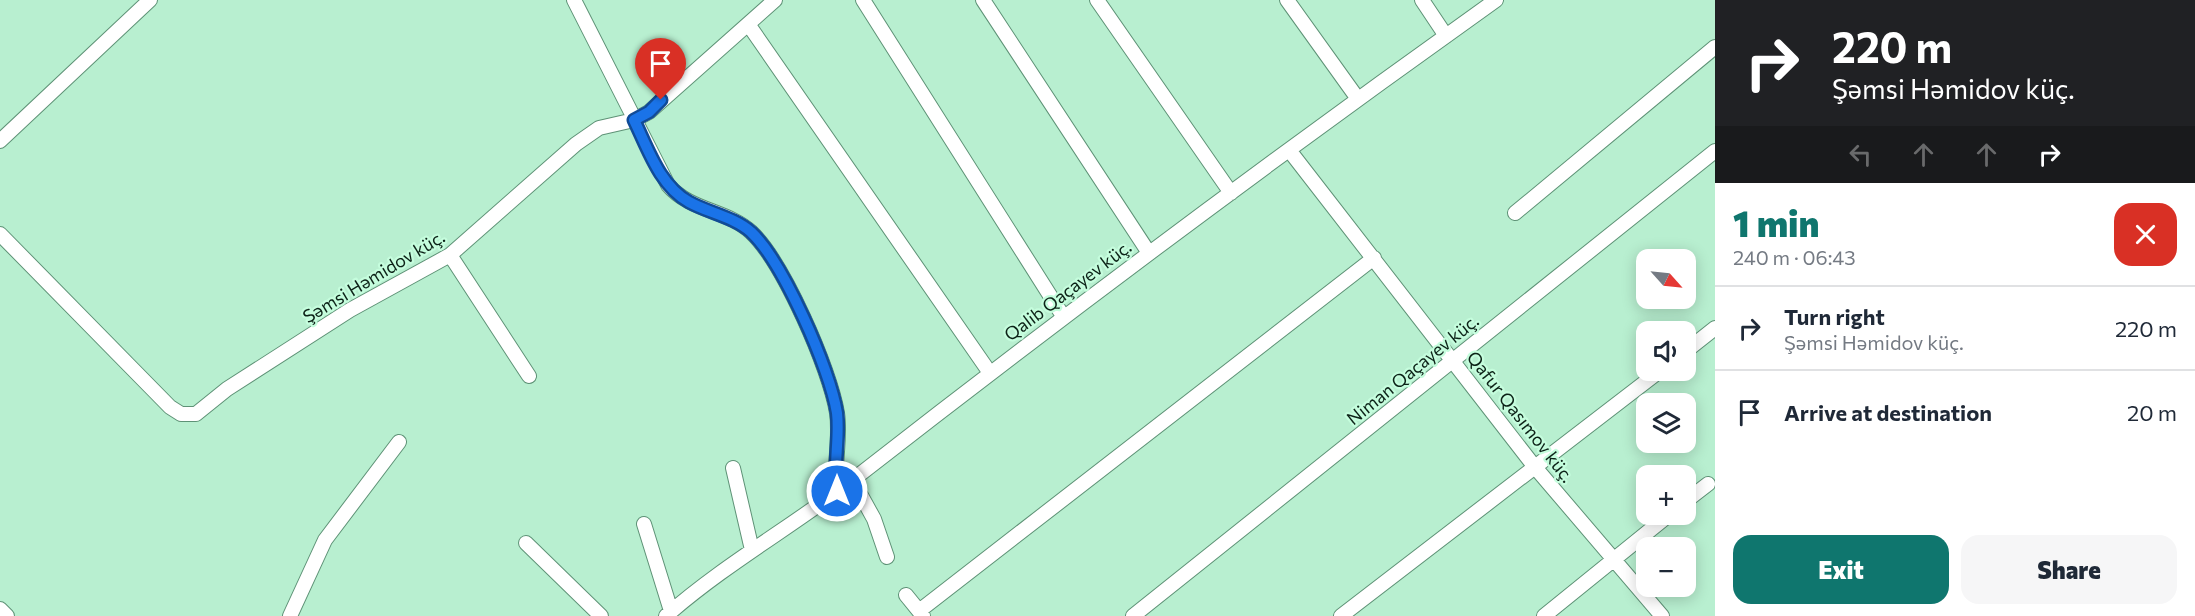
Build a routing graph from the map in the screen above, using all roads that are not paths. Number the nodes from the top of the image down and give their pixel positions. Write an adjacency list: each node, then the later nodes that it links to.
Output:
1 (150, 0): 15 (street)
2 (574, 0): 14 (street)
3 (775, 0): 10 (street, Şəmsi Həmidov küç.)
4 (863, 0): 24 (street)
5 (982, 0): 21 (street)
6 (1097, 0): 18 (street)
7 (1287, 0): 13 (street)
8 (1422, 0): 11 (street)
9 (1496, 0): 11 (street, Qalib Qaçayev küç.)
10 (748, 24): 14 (street, Şəmsi Həmidov küç.); 28 (street)
11 (1446, 36): 13 (street, Qalib Qaçayev küç.)
12 (1715, 47): 19 (street)
13 (1358, 99): 16 (street, Qalib Qaçayev küç.)
14 (634, 120): 22 (street, Şəmsi Həmidov küç.); 36 (street)
15 (0, 141)
16 (1289, 150): 18 (street, Qalib Qaçayev küç.); 23 (street, Qafur Qasımov küç.)
17 (1715, 151): 27 (street, Niman Qaçayev küç.)
18 (1231, 193): 21 (street, Qalib Qaçayev küç.)
19 (1515, 213)
20 (0, 234): 22 (street, Şəmsi Həmidov küç.)
21 (1149, 253): 24 (street, Qalib Qaçayev küç.)
22 (450, 255): 29 (street)
23 (1374, 258): 27 (street, Qafur Qasımov küç.); 46 (street)
24 (1063, 316): 28 (street, Qalib Qaçayev küç.)
25 (1715, 328): 26 (street)
26 (1696, 343)
27 (1454, 361): 32 (street, Qafur Qasımov küç.); 51 (street, Niman Qaçayev küç.)
28 (990, 373): 34 (street, Qalib Qaçayev küç.)
29 (529, 376)
30 (1646, 381): 32 (street)
31 (399, 442): 49 (street)
32 (1534, 466): 43 (street, Qafur Qasımov küç.); 52 (street)
33 (733, 468): 41 (street)
34 (853, 481): 36 (street, Qalib Qaçayev küç.); 42 (street)
35 (1708, 484): 37 (street)
36 (837, 491): 41 (street, Qalib Qaçayev küç.)
37 (1696, 493)
38 (644, 524): 47 (street)
39 (1656, 525): 43 (street)
40 (526, 543): 50 (street)
41 (752, 550): 47 (street, Qalib Qaçayev küç.)
42 (886, 557)
43 (1612, 561): 53 (street); 54 (street, Qafur Qasımov küç.)
44 (906, 596): 46 (street)
45 (0, 609): 48 (street)
46 (921, 613)
47 (669, 614)
48 (7, 616)
49 (290, 616)
50 (601, 616)
51 (1133, 616)
52 (1341, 616)
53 (1544, 616)
54 (1662, 616)

